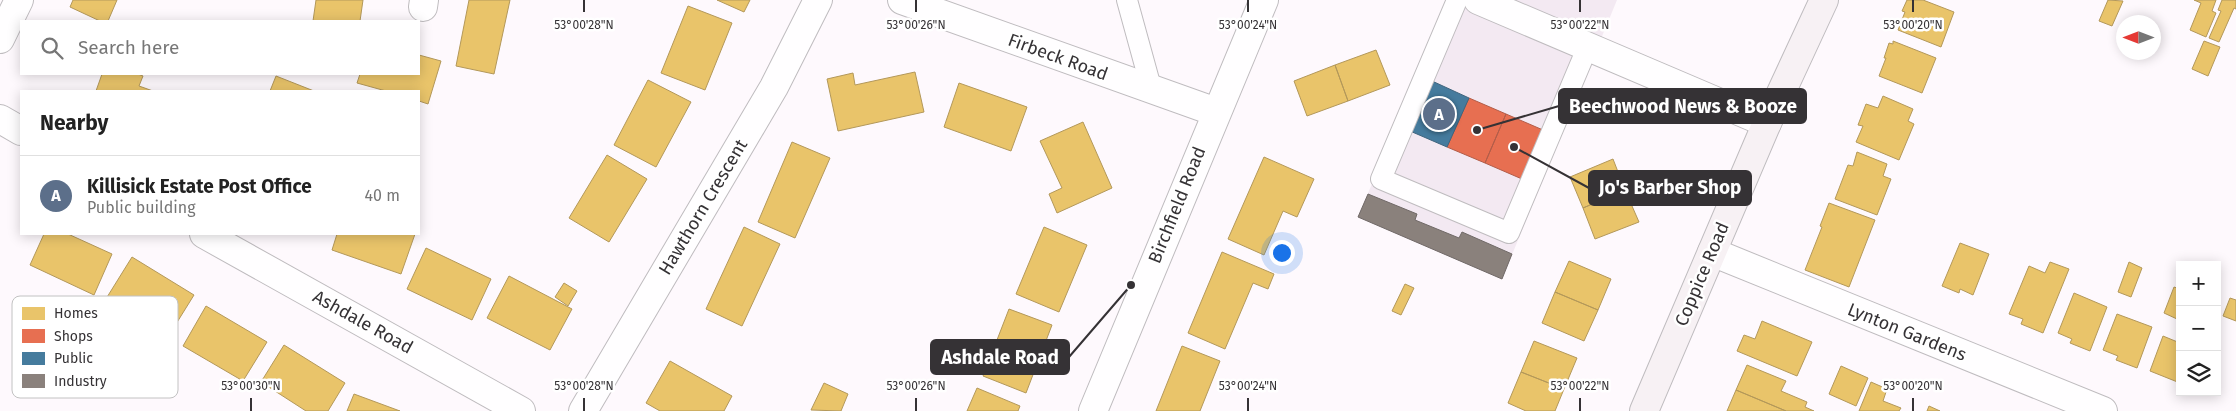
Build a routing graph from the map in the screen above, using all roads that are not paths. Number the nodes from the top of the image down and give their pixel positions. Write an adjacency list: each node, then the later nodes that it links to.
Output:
1 (19, 0): 9 (street)
2 (818, 0): 19 (street, Hawthorn Crescent)
3 (902, 0): 11 (street, Firbeck Road)
4 (1127, 0): 11 (lane)
5 (1264, 0): 12 (street, Birchfield Road)
6 (1457, 0): 10 (lane)
7 (1478, 0): 10 (street)
8 (1824, 0): 14 (street, Coppice Road)
9 (0, 39)
10 (1588, 46): 14 (street)
11 (1152, 91): 12 (street, Firbeck Road)
12 (1216, 112): 20 (street, Birchfield Road)
13 (0, 119): 15 (street)
14 (1767, 123): 17 (street, Coppice Road)
15 (20, 130)
16 (206, 235): 18 (street, Ashdale Road)
17 (1712, 252): 21 (street, Coppice Road); 22 (street, Lynton Gardens)
18 (522, 411)
19 (582, 411)
20 (1093, 411)
21 (1644, 411)
22 (2103, 411)

